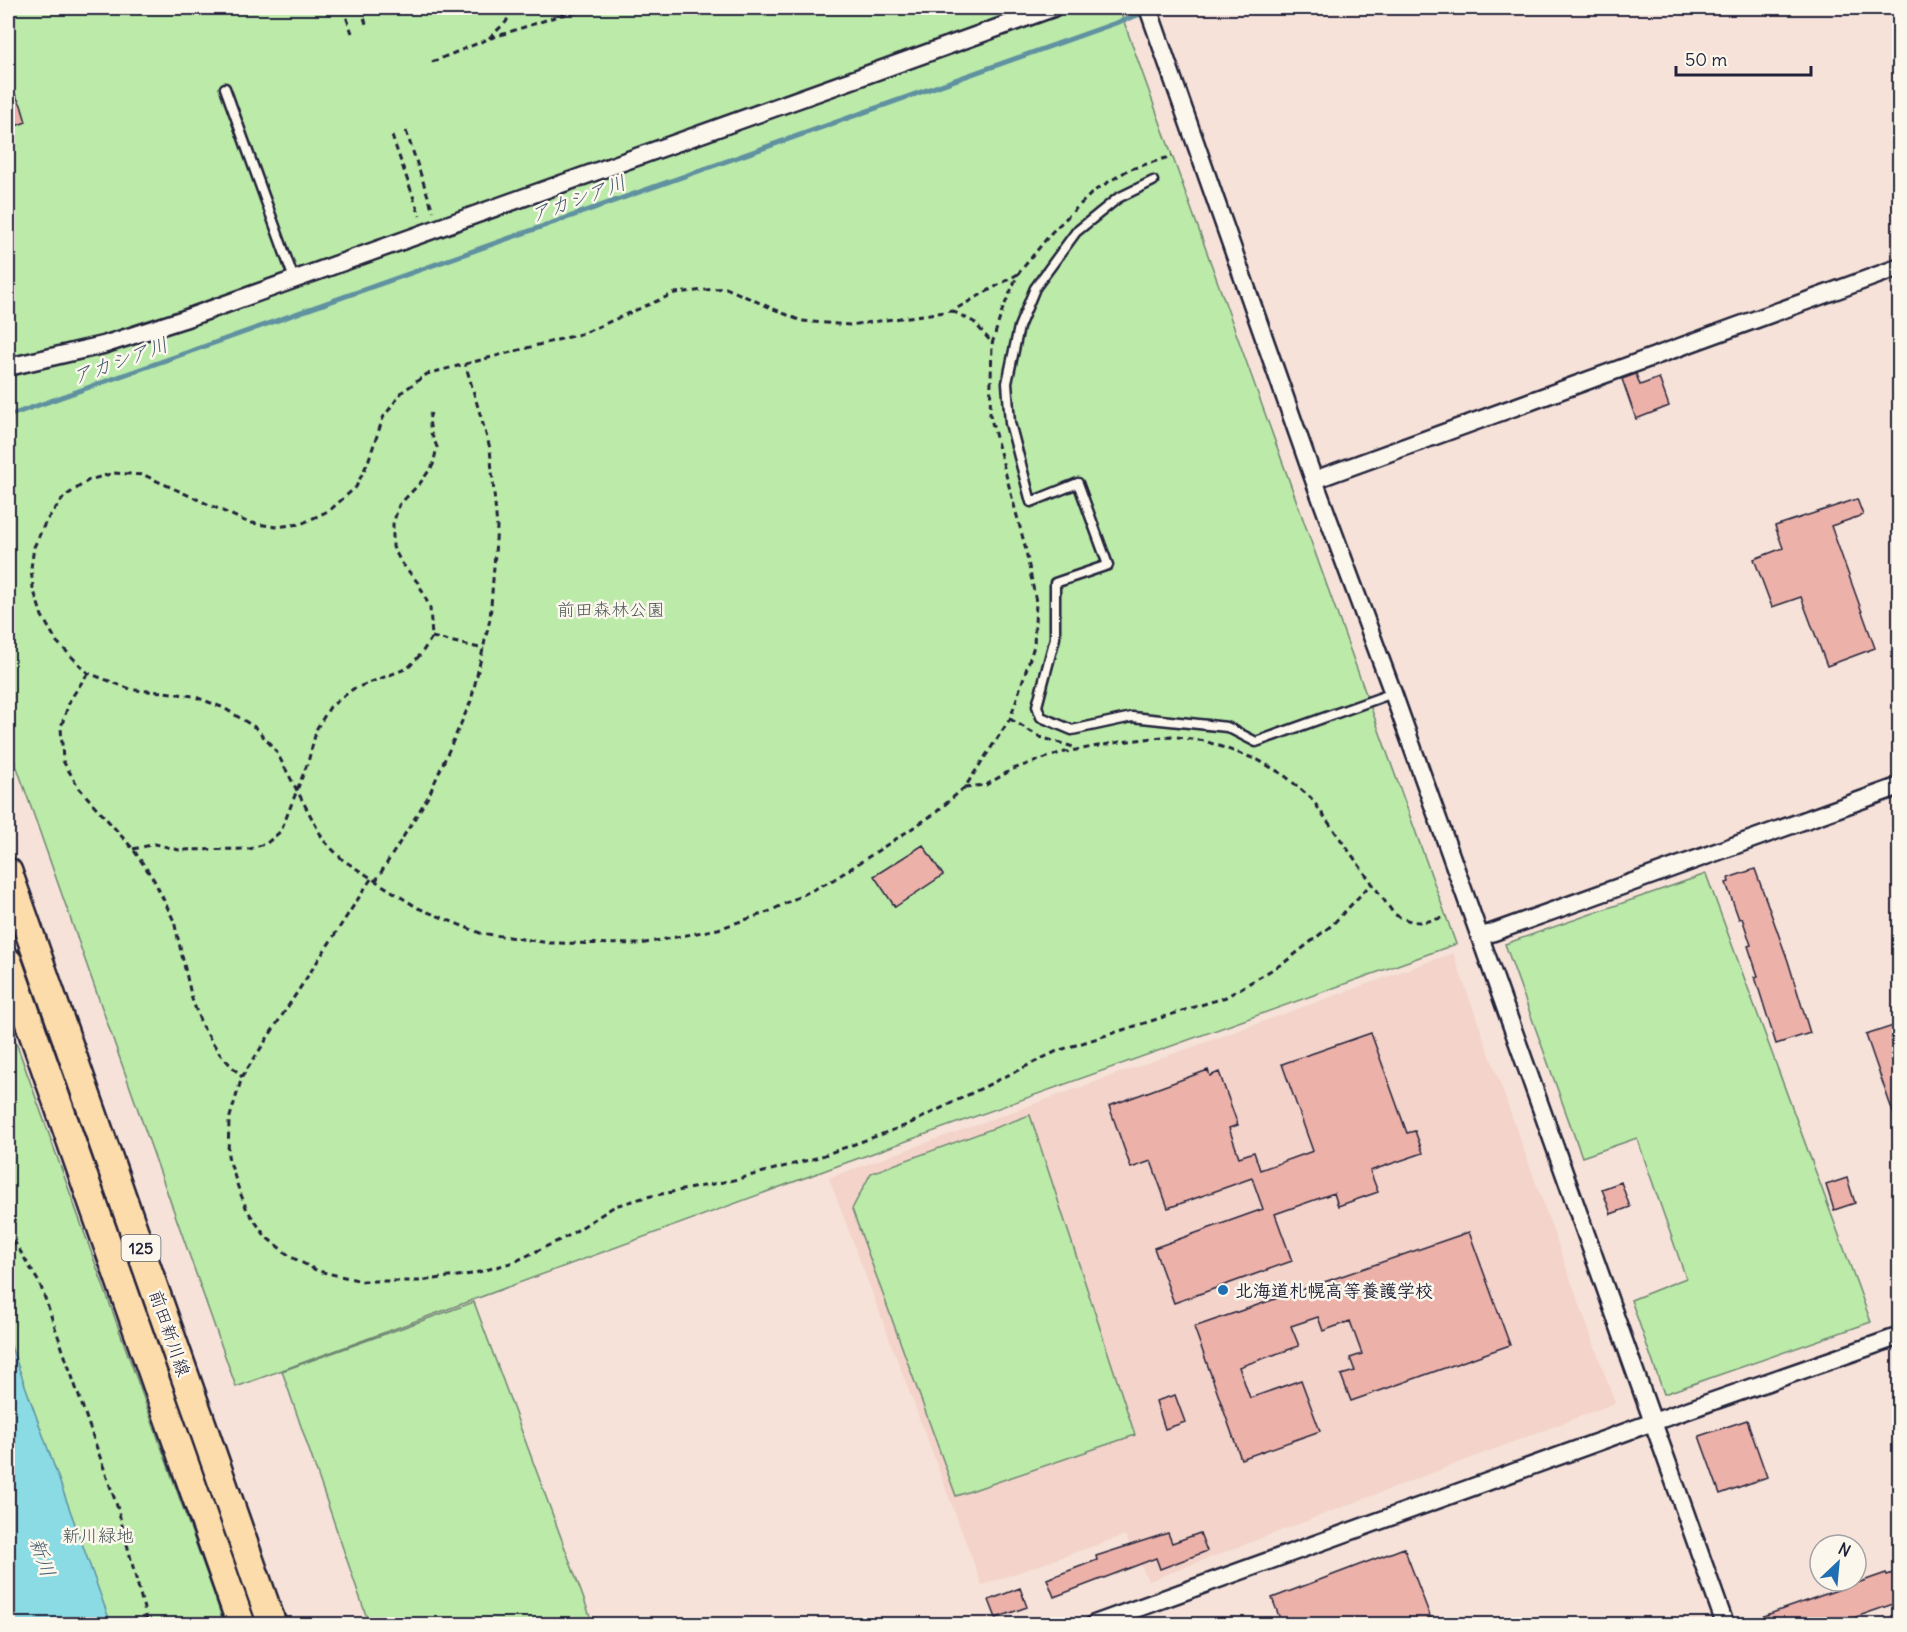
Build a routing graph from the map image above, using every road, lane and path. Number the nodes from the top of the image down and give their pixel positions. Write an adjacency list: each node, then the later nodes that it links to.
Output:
1 (344, 8): 8 (path)
2 (361, 8): 7 (path)
3 (513, 8): 9 (path)
4 (603, 8): 9 (path)
5 (1053, 8): 16 (street)
6 (1151, 15): 25 (street)
7 (368, 27)
8 (352, 33)
9 (488, 39): 10 (path)
10 (432, 62)
11 (225, 88): 19 (lane)
12 (406, 131): 16 (path)
13 (392, 136): 16 (path)
14 (1172, 156): 18 (path)
15 (1153, 181): 29 (lane)
16 (432, 230): 19 (street)
17 (1899, 267): 25 (street)
18 (1018, 274): 20 (path); 21 (path)
19 (294, 279): 23 (street)
20 (952, 311): 21 (path); 22 (path)
21 (992, 344): 30 (path)
22 (465, 363): 27 (path); 28 (path)
23 (8, 367)
24 (431, 413): 26 (path)
25 (1314, 480): 29 (street)
26 (432, 637): 27 (path); 34 (path)
27 (484, 649): 37 (path)
28 (88, 673): 34 (path); 35 (path)
29 (1393, 693): 40 (street)
30 (1010, 719): 31 (path); 33 (path)
31 (1079, 749): 33 (path); 38 (path)
32 (1899, 786): 40 (street)
33 (965, 787): 37 (path)
34 (297, 792): 35 (path); 37 (path)
35 (133, 849): 42 (path)
36 (8, 872): 48 (main road, 前田新川線 / 125)
37 (373, 881): 42 (path)
38 (1371, 884): 39 (path); 42 (path)
39 (1446, 917)
40 (1480, 937): 45 (street)
41 (8, 962): 47 (main road, 前田新川線 / 125)
42 (242, 1077)
43 (8, 1231): 46 (path)
44 (1899, 1336): 45 (street)
45 (1653, 1422): 49 (street); 50 (street)
46 (148, 1624)
47 (241, 1624)
48 (272, 1624)
49 (1094, 1624)
50 (1725, 1624)

